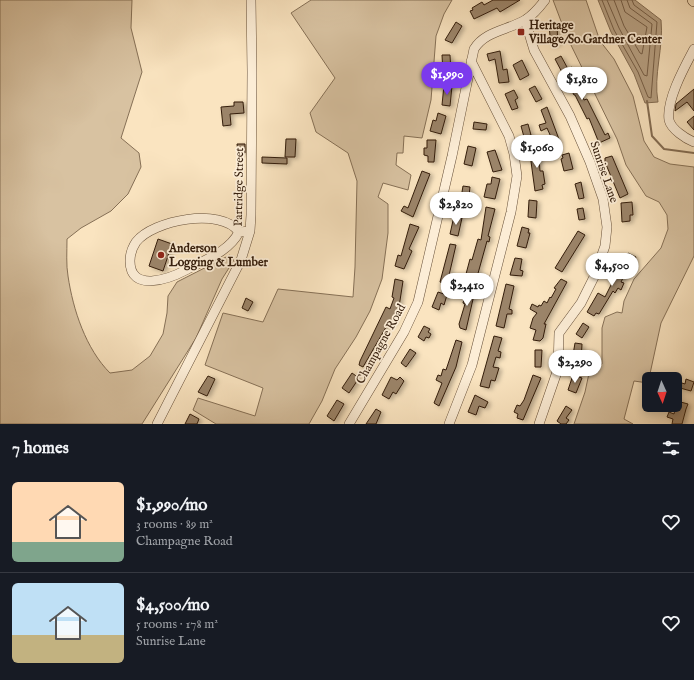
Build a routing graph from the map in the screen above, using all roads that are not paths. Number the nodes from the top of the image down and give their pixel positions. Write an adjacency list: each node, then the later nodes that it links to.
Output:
1 (251, 0): 7 (street, Partridge Street)
2 (545, 0): 3 (street, Champagne Road)
3 (525, 20): 5 (street, Champagne Road); 12 (street, Sunrise Lane)
4 (694, 49): 6 (street)
5 (471, 62): 10 (street, Champagne Road); 11 (street)
6 (694, 142)
7 (250, 231): 8 (street); 9 (street, Partridge Street)
8 (239, 232): 8 (street)
9 (157, 424)
10 (349, 424)
11 (449, 424)
12 (539, 424)

